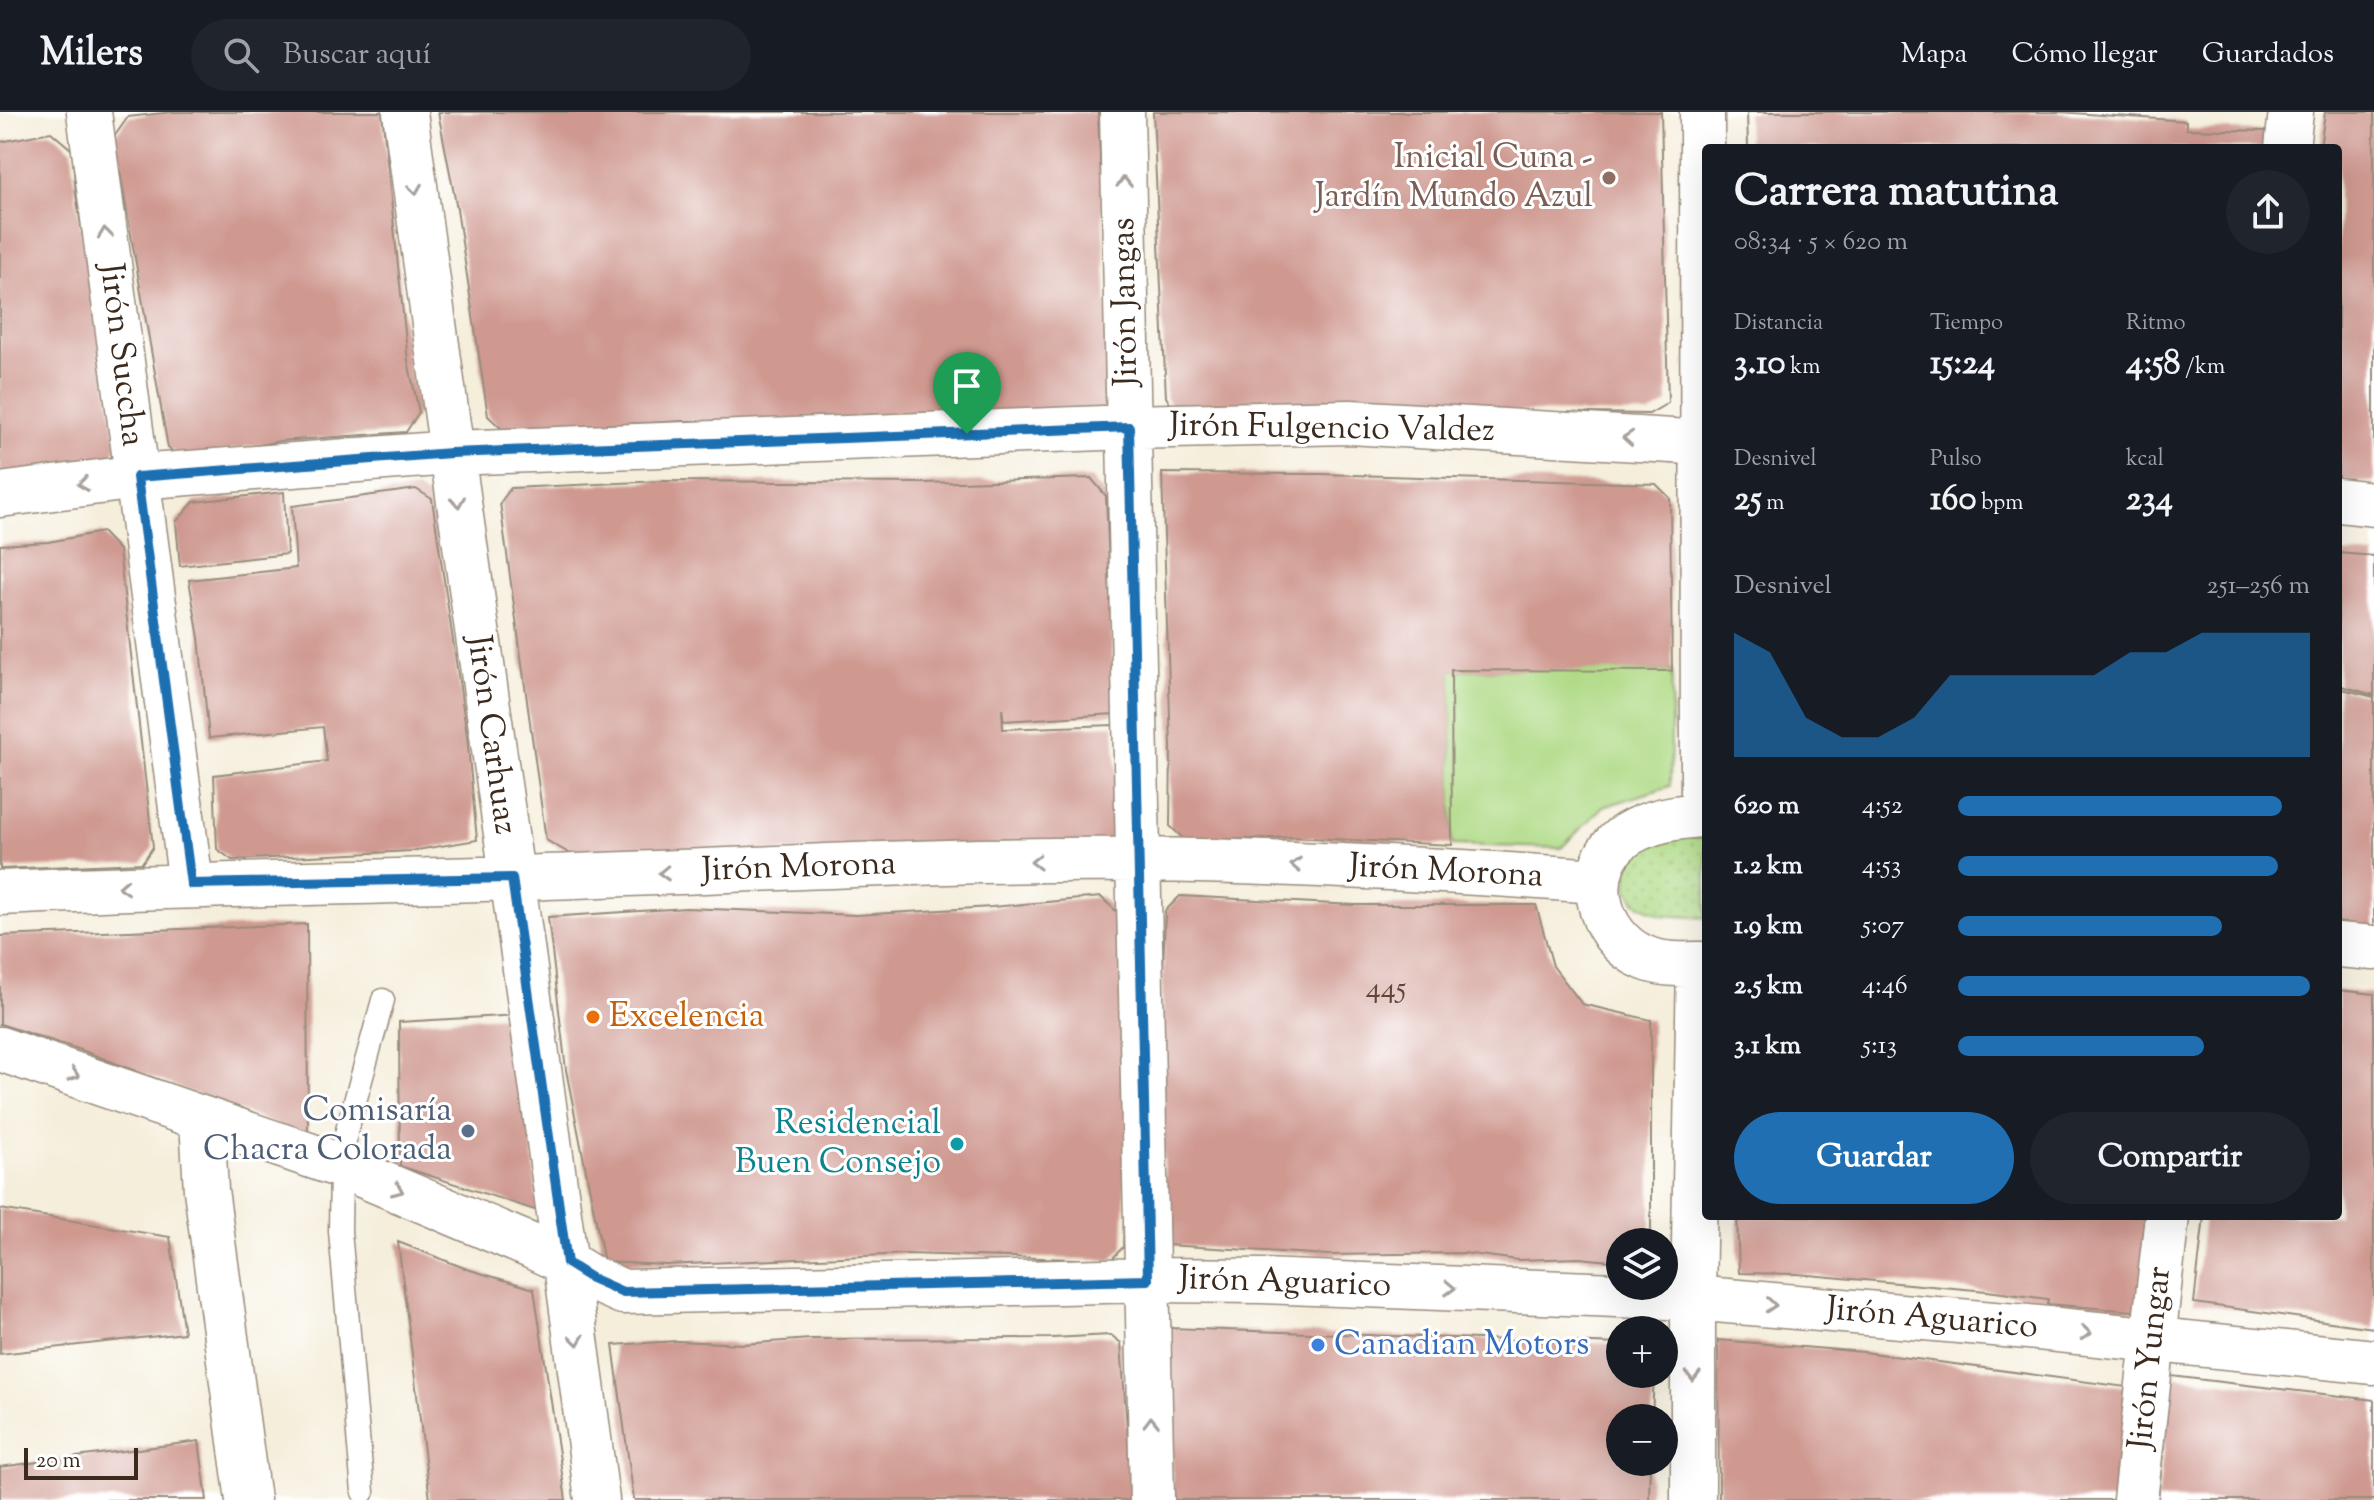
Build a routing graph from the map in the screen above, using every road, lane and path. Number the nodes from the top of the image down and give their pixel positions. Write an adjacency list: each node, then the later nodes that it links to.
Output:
1 (89, 112): 11 (street, Jirón Succha, one-way to 1)
2 (405, 112): 10 (street, Jirón Carhuaz, one-way to 10)
3 (1122, 112): 8 (street, Jirón Jangas, one-way to 3)
4 (1702, 112): 6 (street)
5 (2291, 112): 7 (street)
6 (1702, 144)
7 (2287, 144)
8 (1129, 427): 9 (street, Jirón Fulgencio Valdez, one-way to 8); 10 (street, Jirón Fulgencio Valdez); 16 (street, Jirón Jangas)
9 (1702, 443)
10 (451, 453): 11 (street, Jirón Fulgencio Valdez); 17 (street, Jirón Carhuaz, one-way to 17)
11 (137, 477): 12 (street, Jirón Fulgencio Valdez, one-way to 12); 19 (street, Jirón Succha)
12 (0, 495)
13 (2342, 500): 14 (street)
14 (2374, 504)
15 (1702, 815): 18 (street)
16 (1139, 860): 17 (street, Jirón Morona, one-way to 17); 18 (street, Jirón Morona, one-way to 16); 30 (street, Jirón Jangas)
17 (512, 878): 19 (street, Jirón Morona); 29 (street, Jirón Carhuaz)
18 (1597, 881): 23 (street)
19 (191, 884): 20 (street, Jirón Morona, one-way to 20)
20 (0, 893)
21 (2342, 945): 22 (street)
22 (2374, 948)
23 (1702, 964): 31 (street)
24 (383, 1000): 27 (lane)
25 (0, 1049): 26 (street, Jirón Aguarico, one-way to 26)
26 (202, 1121): 27 (street, Jirón Aguarico); 35 (street)
27 (341, 1166): 29 (street, Jirón Aguarico, one-way to 29); 34 (lane)
28 (2167, 1220): 32 (street, Jirón Yungar)
29 (567, 1263): 30 (street, Jirón Aguarico); 36 (street, Jirón Carhuaz, one-way to 36)
30 (1148, 1280): 31 (street, Jirón Aguarico, one-way to 31); 37 (street, Jirón Jangas, one-way to 30)
31 (1693, 1298): 32 (street, Jirón Aguarico, one-way to 32); 38 (street, one-way to 38)
32 (2153, 1340): 33 (street, Jirón Aguarico); 39 (street, Jirón Yungar)
33 (2374, 1362)
34 (363, 1492)
35 (248, 1500)
36 (597, 1500)
37 (1152, 1500)
38 (1693, 1500)
39 (2135, 1500)

